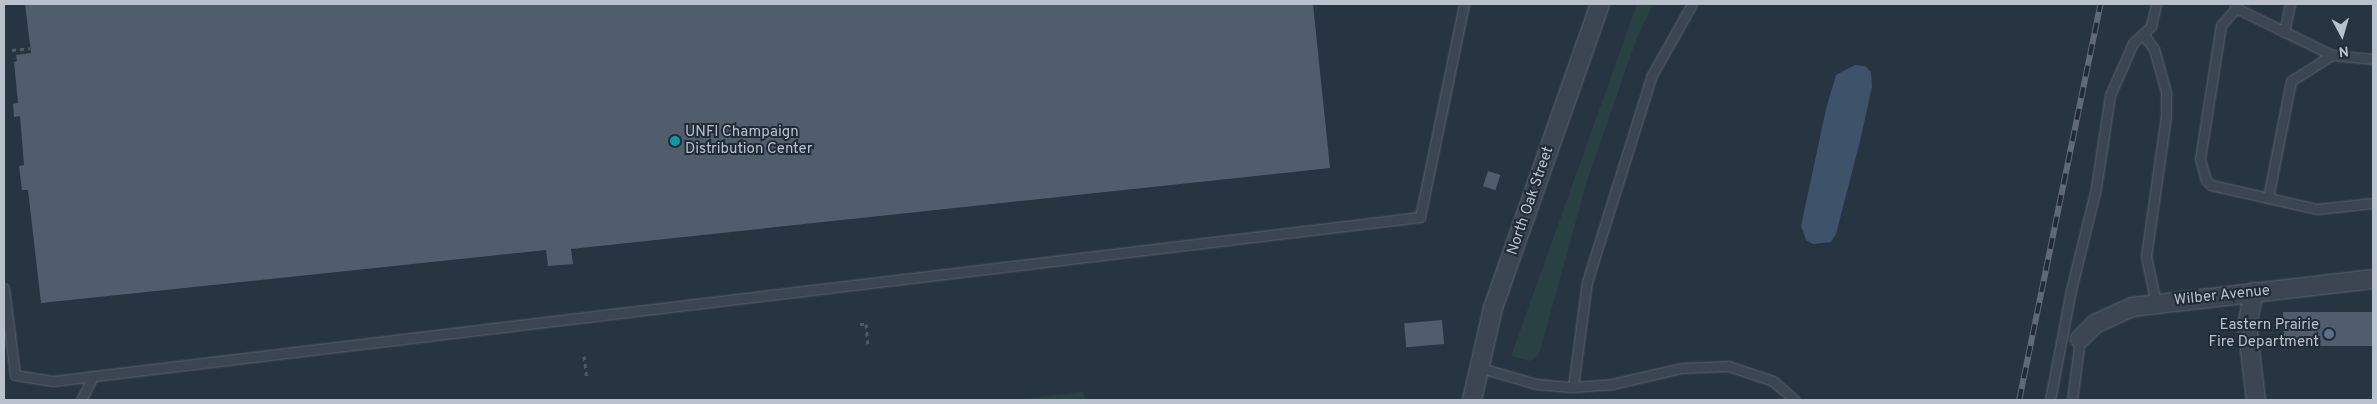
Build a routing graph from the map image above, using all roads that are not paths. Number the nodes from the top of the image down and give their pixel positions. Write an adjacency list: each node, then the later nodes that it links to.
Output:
1 (1464, 4): 19 (lane)
2 (1600, 4): 18 (street, North Oak Street)
3 (1692, 4): 20 (lane)
4 (2156, 4): 8 (lane)
5 (2290, 4): 7 (lane)
6 (2235, 6): 7 (lane); 11 (lane)
7 (2284, 32): 9 (lane)
8 (2144, 34): 16 (lane); 24 (lane)
9 (2332, 55): 10 (lane); 11 (lane)
10 (2373, 58)
11 (2268, 198): 12 (lane)
12 (2373, 203)
13 (2373, 279): 15 (street, Wilber Avenue)
14 (4, 288): 19 (lane)
15 (2254, 292): 16 (street, Wilber Avenue); 26 (street)
16 (2156, 302): 17 (street, Wilber Avenue)
17 (2080, 339): 25 (lane)
18 (1481, 368): 20 (lane); 22 (street, North Oak Street)
19 (93, 376): 21 (lane)
20 (1573, 387): 23 (lane)
21 (81, 400)
22 (1472, 400)
23 (1795, 400)
24 (2050, 400)
25 (2072, 400)
26 (2256, 400)

